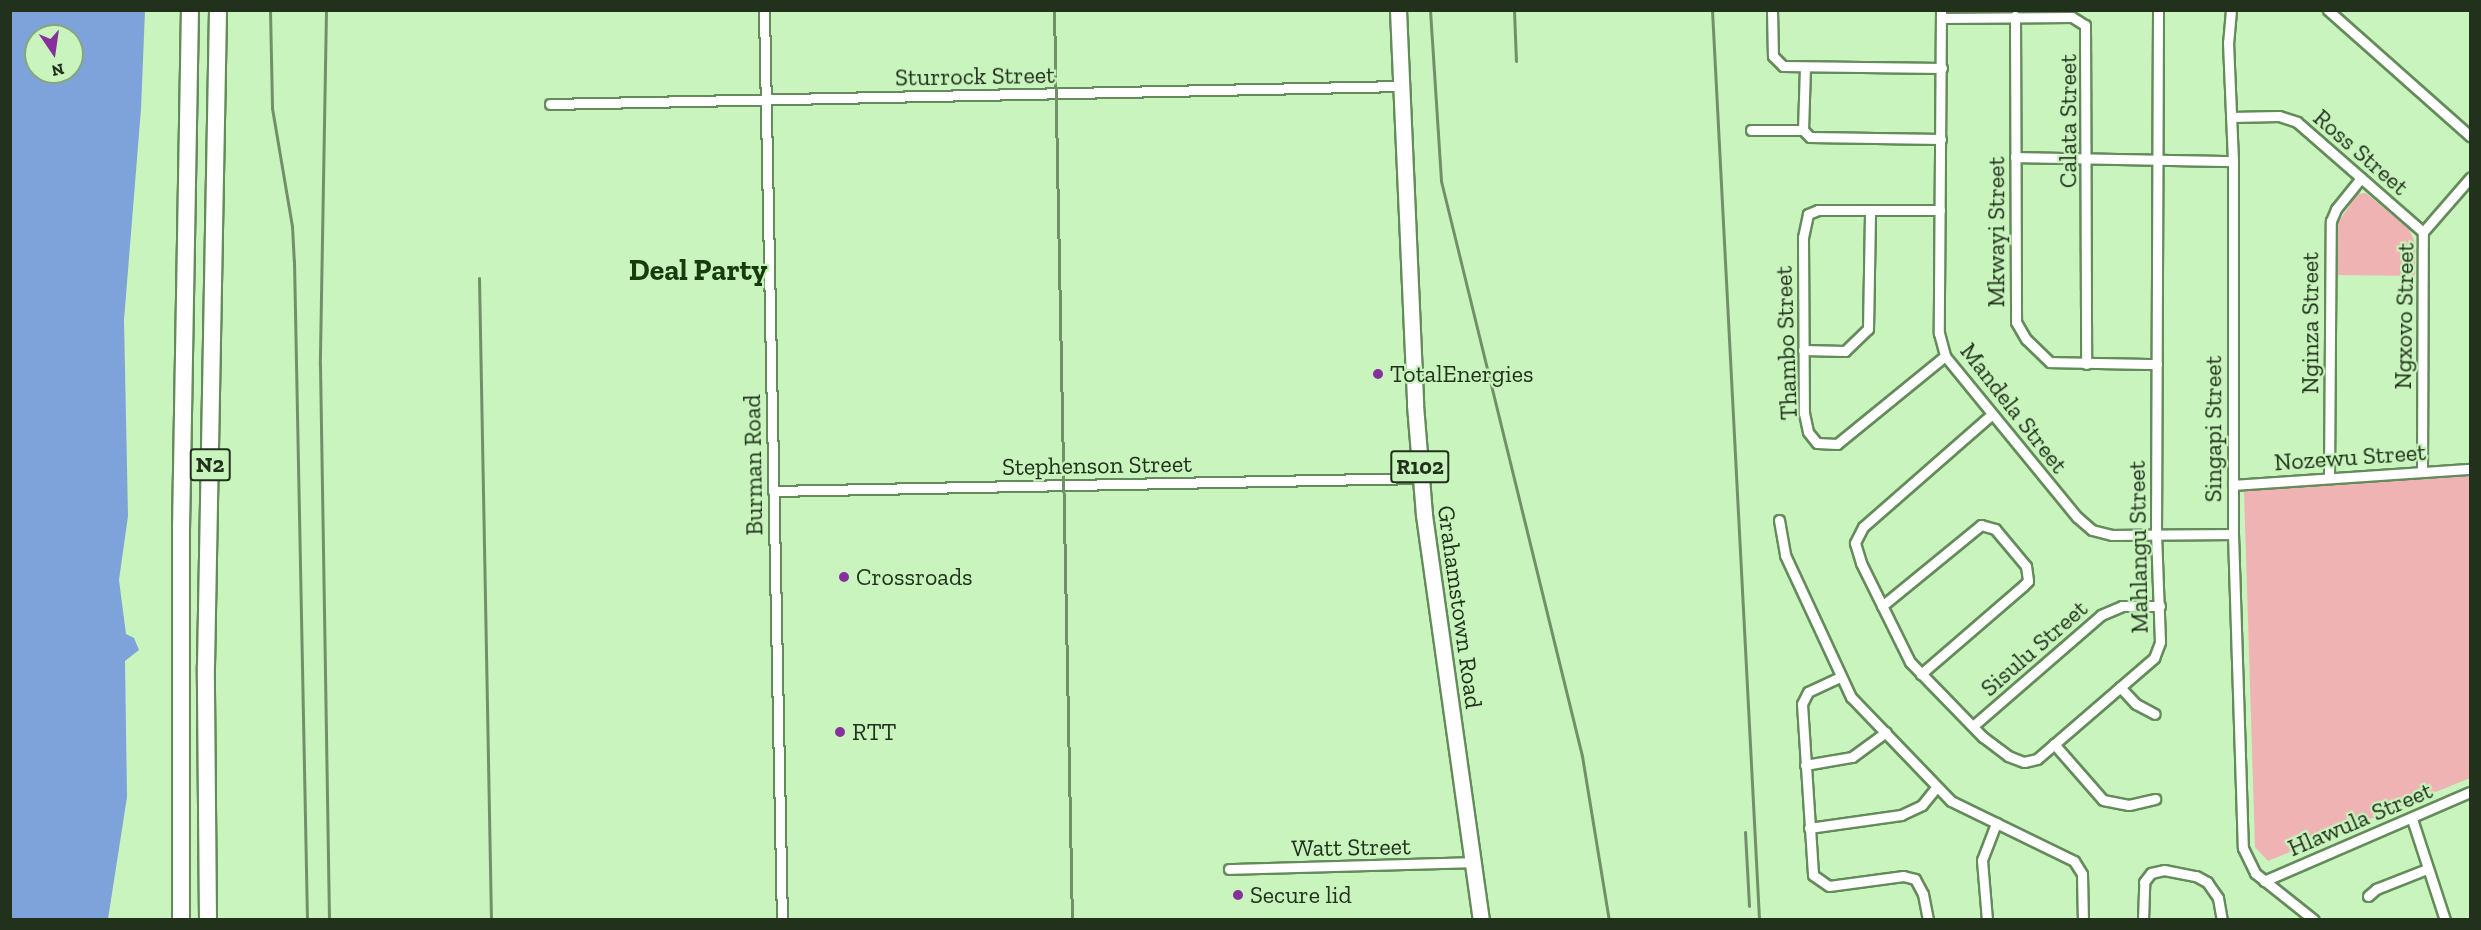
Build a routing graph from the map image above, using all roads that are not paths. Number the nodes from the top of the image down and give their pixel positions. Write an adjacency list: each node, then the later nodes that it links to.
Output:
1 (190, 10): 65 (highway, N2)
2 (218, 10): 66 (highway, N2)
3 (764, 10): 14 (street, Burman Road)
4 (1398, 10): 13 (main road, Grahamstown Road / R102)
5 (1772, 10): 11 (street)
6 (2158, 10): 23 (street, Mahlangu Street)
7 (2231, 10): 16 (street, Singapi Street)
8 (2328, 10): 19 (street)
9 (1941, 14): 10 (street, Calata Street); 12 (street, Mandela Street)
10 (2015, 16): 21 (street, Mkwayi Street); 22 (street, Calata Street)
11 (1805, 67): 12 (street); 18 (street)
12 (1941, 68): 20 (street, Mandela Street)
13 (1401, 86): 14 (street, Sturrock Street); 38 (main road, Grahamstown Road / R102)
14 (765, 100): 15 (street, Sturrock Street); 40 (street, Burman Road)
15 (550, 104)
16 (2231, 117): 24 (street, Singapi Street); 25 (street, Ross Street)
17 (1751, 130): 18 (street)
18 (1803, 130): 20 (street)
19 (2470, 136)
20 (1941, 139): 28 (street, Mandela Street)
21 (2015, 157): 22 (street); 32 (street, Mkwayi Street)
22 (2088, 159): 23 (street); 32 (street, Calata Street)
23 (2158, 161): 24 (street); 33 (street, Mahlangu Street)
24 (2233, 161): 39 (street, Singapi Street)
25 (2361, 178): 29 (street, Ross Street); 37 (street, Nginza Street)
26 (2470, 178): 29 (street, Ngxovo Street)
27 (1870, 210): 28 (street, Thambo Street); 30 (street); 30 (street, Thambo Street)
28 (1940, 210): 31 (street, Mandela Street)
29 (2423, 232): 36 (street, Ngxovo Street)
30 (1803, 350): 31 (street, Thambo Street)
31 (1945, 356): 34 (street, Mandela Street)
32 (2086, 364): 33 (street, Mkwayi Street)
33 (2157, 364): 42 (street, Mahlangu Street)
34 (1991, 415): 42 (street, Mandela Street); 44 (street, Mahlangu Street)
35 (2470, 469): 36 (street, Nozewu Street)
36 (2422, 472): 37 (street, Nozewu Street)
37 (2329, 477): 39 (street, Nozewu Street)
38 (1421, 478): 40 (street, Stephenson Street); 60 (main road, Grahamstown Road / R102)
39 (2233, 485): 43 (street, Singapi Street)
40 (773, 491): 67 (street, Burman Road)
41 (1779, 520): 47 (street)
42 (2156, 534): 43 (street, Mandela Street); 45 (street, Mahlangu Street)
43 (2233, 534): 63 (street, Singapi Street)
44 (1882, 606): 46 (street, Mahlangu Street); 46 (street)
45 (2160, 606): 48 (street, Mahlangu Street); 50 (street, Sisulu Street)
46 (1921, 674): 50 (street, Mahlangu Street)
47 (1840, 677): 51 (street); 53 (street)
48 (2120, 687): 49 (street); 52 (street, Mahlangu Street)
49 (2155, 714)
50 (1973, 726): 52 (street, Mahlangu Street)
51 (1886, 732): 53 (street); 54 (street)
52 (2054, 744): 56 (street)
53 (1805, 765): 59 (street)
54 (1936, 789): 58 (street); 59 (street)
55 (2470, 792): 57 (street, Hlawula Street)
56 (2155, 799)
57 (2412, 819): 62 (street); 63 (street, Hlawula Street)
58 (1996, 823): 70 (street); 71 (street)
59 (1809, 828): 69 (street)
60 (1473, 862): 61 (street, Watt Street); 68 (main road, Grahamstown Road / R102)
61 (1229, 869)
62 (2427, 869): 64 (street); 75 (street)
63 (2264, 881): 74 (street)
64 (2368, 896)
65 (181, 920)
66 (208, 920)
67 (782, 920)
68 (1481, 920)
69 (1928, 920)
70 (1987, 920)
71 (2083, 920)
72 (2143, 920): 73 (street)
73 (2222, 920)
74 (2314, 920)
75 (2445, 920)

